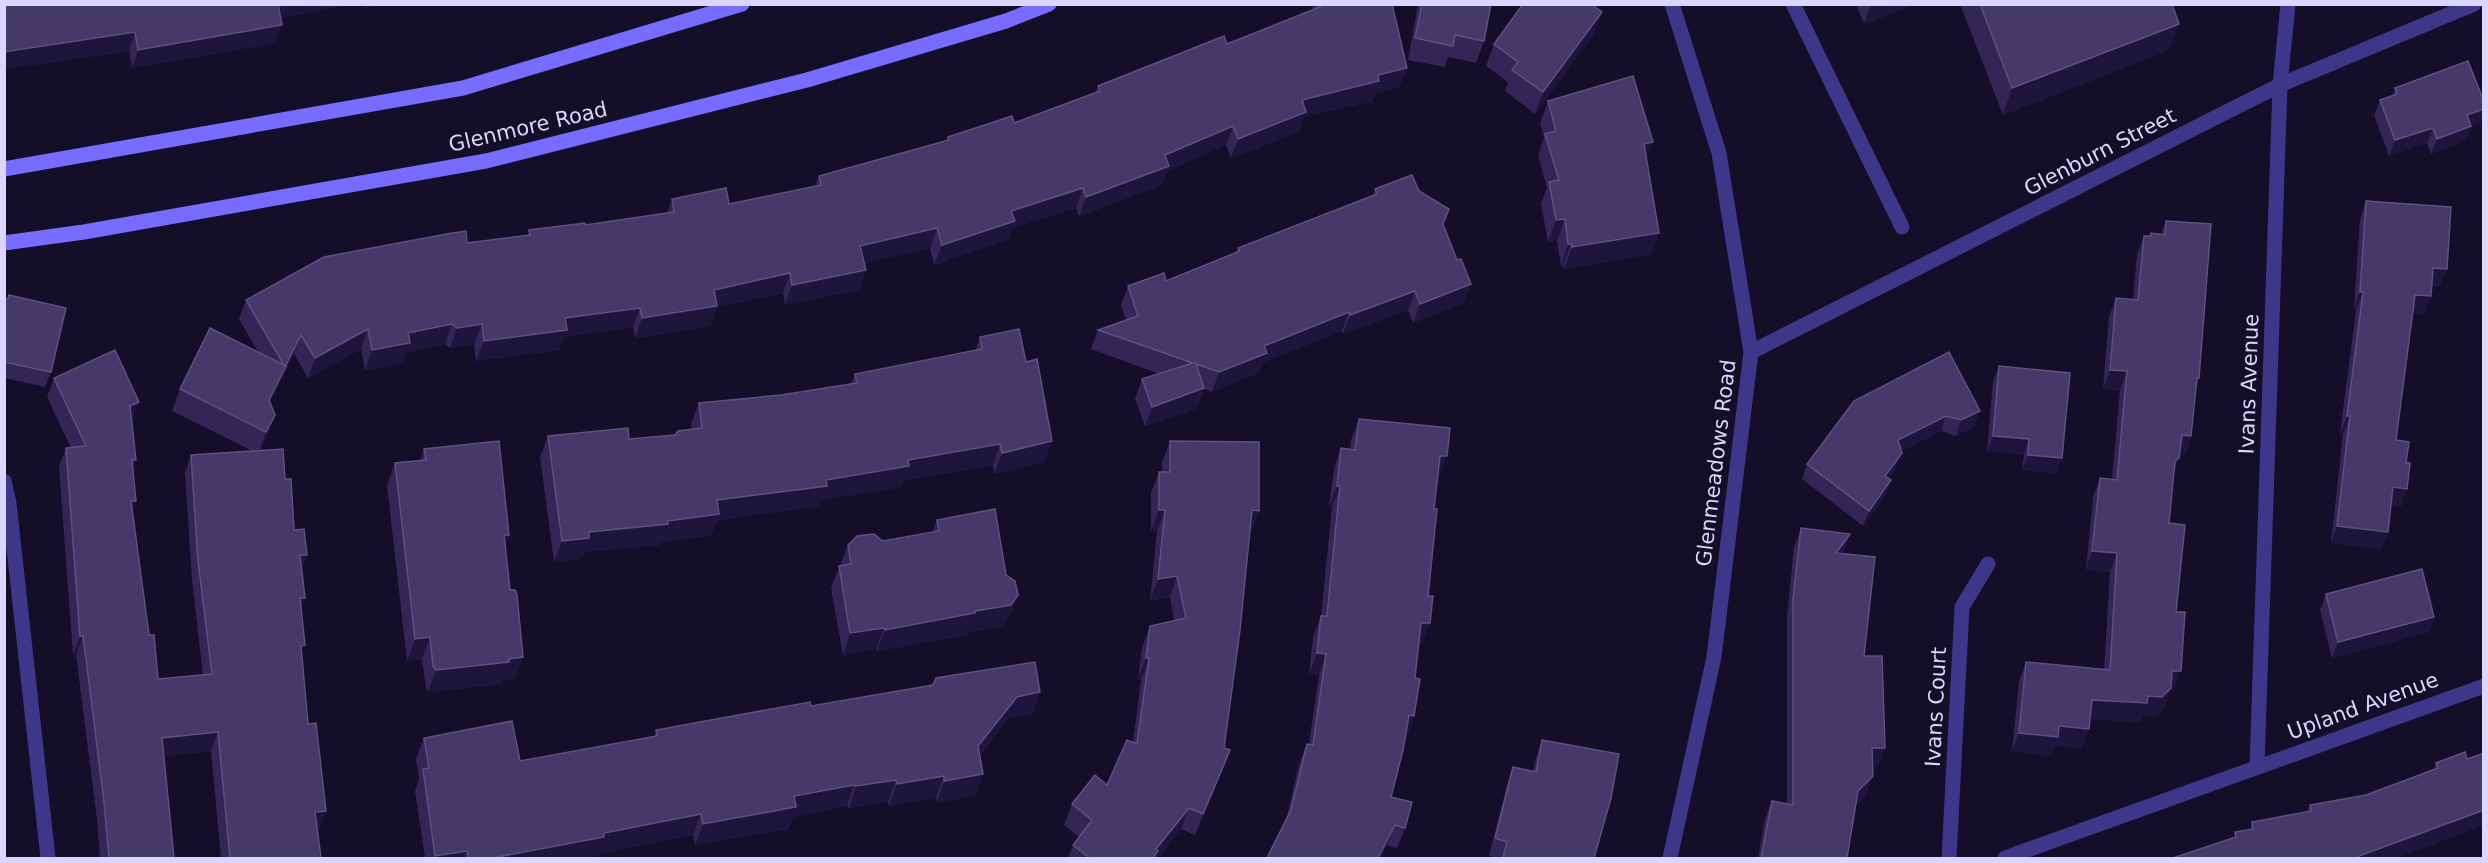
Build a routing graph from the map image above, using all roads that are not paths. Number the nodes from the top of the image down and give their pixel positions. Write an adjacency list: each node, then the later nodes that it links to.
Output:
1 (742, 4): 8 (main road)
2 (1049, 4): 10 (main road, Glenmore Road)
3 (1672, 4): 11 (street, Glenmeadows Road)
4 (1793, 4): 9 (street)
5 (2288, 4): 7 (street, Ivans Avenue)
6 (2474, 4): 7 (street, Glenburn Street)
7 (2280, 85): 11 (street, Glenburn Street); 15 (street, Ivans Avenue)
8 (4, 169)
9 (1902, 227)
10 (4, 243)
11 (1751, 352): 17 (street, Glenmeadows Road)
12 (4, 481): 16 (street)
13 (1988, 564): 18 (street, Ivans Court)
14 (2484, 686): 15 (street, Upland Avenue)
15 (2257, 766): 19 (street)
16 (48, 858)
17 (1670, 858)
18 (1949, 858)
19 (2005, 858)

